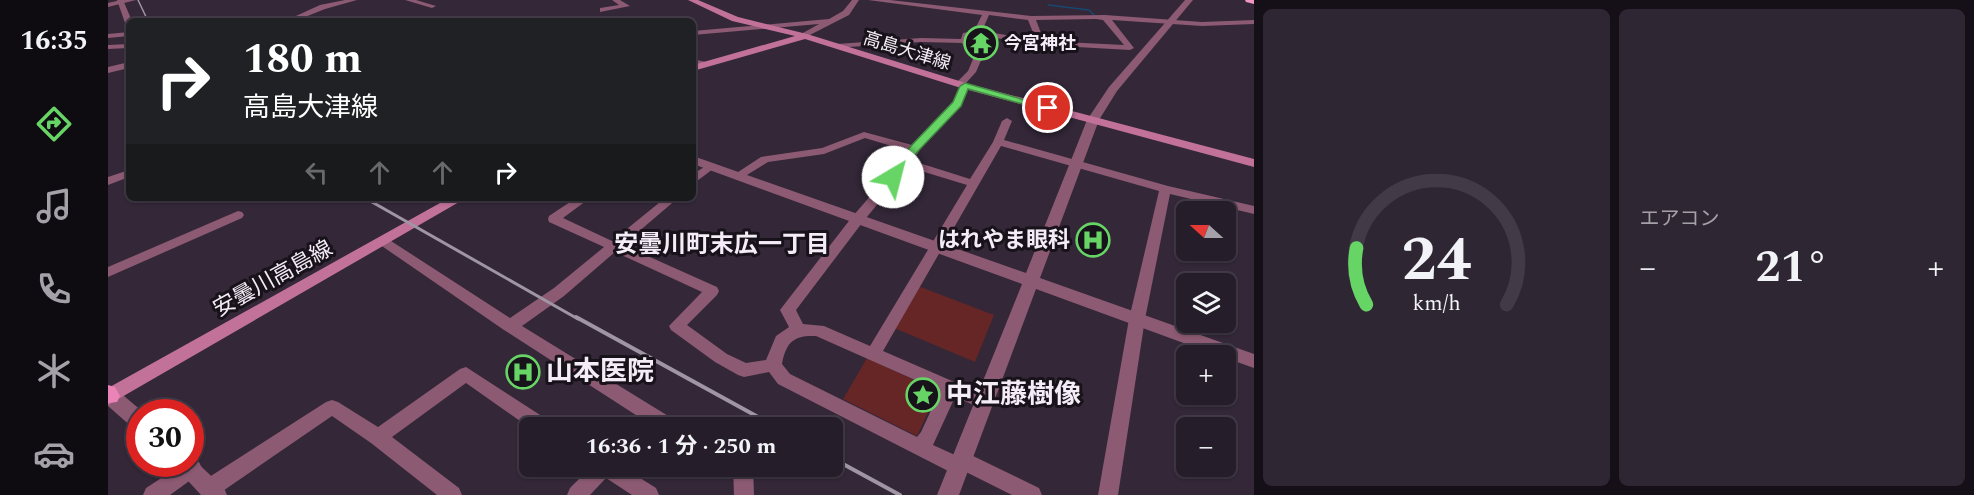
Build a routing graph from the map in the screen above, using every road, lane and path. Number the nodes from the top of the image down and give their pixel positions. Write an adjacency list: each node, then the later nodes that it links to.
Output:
1 (132, 0): 11 (street)
2 (354, 0): 19 (street)
3 (408, 0): 14 (street)
4 (615, 0): 15 (street)
5 (692, 0): 24 (main road, 高島大津線)
6 (856, 0): 21 (street)
7 (871, 0): 12 (street)
8 (1189, 0): 22 (street)
9 (1249, 0): 10 (highway)
10 (1254, 0)
11 (121, 1): 13 (street); 18 (street)
12 (902, 2): 16 (street)
13 (108, 5)
14 (432, 6)
15 (603, 10)
16 (986, 14): 20 (street); 26 (street)
17 (1105, 17): 20 (street); 22 (street); 31 (street)
18 (127, 18)
19 (296, 18)
20 (1031, 18): 31 (street)
21 (834, 21): 24 (street); 29 (street)
22 (1172, 22): 23 (street); 41 (street)
23 (1254, 22)
24 (767, 27): 25 (street); 29 (main road, 高島大津線)
25 (696, 33)
26 (977, 33): 30 (street); 31 (street)
27 (126, 34): 28 (street)
28 (108, 36)
29 (804, 36): 33 (main road, 高島大津線); 36 (main road)
30 (965, 40): 33 (street); 40 (street)
31 (1041, 43)
32 (126, 46): 34 (street)
33 (837, 46): 40 (main road, 高島大津線)
34 (108, 47)
35 (696, 62): 36 (street)
36 (706, 63): 38 (main road)
37 (126, 66): 39 (street)
38 (696, 67)
39 (108, 70)
40 (962, 85): 41 (main road, 高島大津線); 44 (street)
41 (1093, 120): 47 (street); 48 (main road, 高島大津線)
42 (1007, 121): 43 (street)
43 (998, 142): 47 (street); 54 (street)
44 (915, 149): 46 (street); 51 (street)
45 (696, 161): 49 (street)
46 (906, 163): 54 (street); 61 (street)
47 (1075, 163): 55 (street); 66 (street)
48 (1254, 163)
49 (709, 167): 51 (street); 52 (street)
50 (126, 174): 53 (street)
51 (738, 176): 61 (street)
52 (696, 178)
53 (108, 181)
54 (972, 183): 64 (street)
55 (1165, 189): 59 (street); 67 (street)
56 (454, 201): 62 (main road, 安曇川高島線)
57 (580, 201): 63 (street)
58 (668, 201): 63 (street)
59 (1254, 210)
60 (238, 214): 65 (street)
61 (857, 220): 64 (street); 69 (street)
62 (384, 242): 68 (street); 74 (main road, 安曇川高島線)
63 (616, 245): 68 (street); 72 (street)
64 (935, 247): 66 (street); 70 (street)
65 (108, 272)
66 (1030, 280): 67 (street); 75 (street)
67 (1137, 319): 71 (street); 95 (street)
68 (510, 326): 78 (street)
69 (798, 329): 70 (street); 72 (street)
70 (873, 354): 73 (street)
71 (1254, 361)
72 (773, 365): 80 (street)
73 (950, 388): 75 (street); 80 (street)
74 (109, 396): 76 (street)
75 (983, 402): 81 (street)
76 (126, 410)
77 (529, 417): 79 (street)
78 (641, 417)
79 (378, 437): 87 (street); 89 (street)
80 (920, 446): 81 (street)
81 (961, 464): 93 (street); 94 (street)
82 (175, 477): 88 (street)
83 (199, 477): 87 (street)
84 (594, 477): 90 (street)
85 (620, 477): 91 (street)
86 (743, 477): 92 (street)
87 (213, 492)
88 (153, 495)
89 (452, 495)
90 (577, 495)
91 (649, 495)
92 (744, 495)
93 (948, 495)
94 (1032, 495)
95 (1108, 495)

